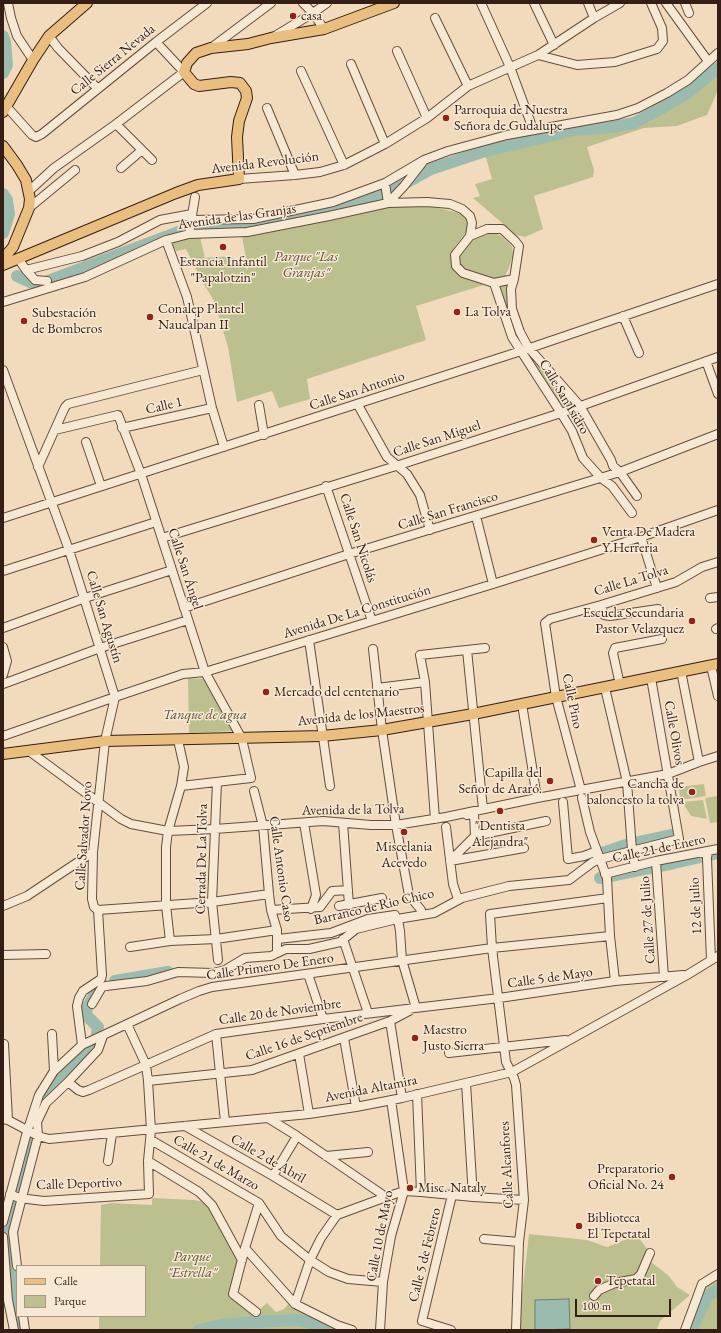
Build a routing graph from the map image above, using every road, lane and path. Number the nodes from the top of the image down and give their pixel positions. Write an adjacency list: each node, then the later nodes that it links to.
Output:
1 (8, 3): 28 (street)
2 (87, 3): 20 (main road)
3 (207, 3): 22 (street, Calle Sierra Nevada)
4 (271, 3): 24 (street)
5 (303, 3): 16 (street)
6 (327, 3): 16 (street)
7 (394, 3): 19 (main road)
8 (481, 3): 31 (street)
9 (534, 3): 23 (street)
10 (588, 3): 18 (street)
11 (620, 3): 18 (street, Avenida Revolución)
12 (651, 3): 27 (street)
13 (666, 3): 29 (street)
14 (685, 3): 15 (street)
15 (689, 12)
16 (313, 13): 19 (street); 21 (street)
17 (435, 18): 34 (street)
18 (594, 18): 23 (street, Avenida Revolución)
19 (324, 29): 21 (main road)
20 (49, 36): 28 (main road); 35 (street)
21 (271, 38): 24 (main road)
22 (156, 42): 33 (street); 35 (street, Calle Sierra Nevada)
23 (554, 45): 27 (street, Avenida Revolución)
24 (211, 48): 33 (main road)
25 (398, 51): 38 (street)
26 (718, 53): 29 (street, Avenida de las Granjas)
27 (538, 55): 31 (street, Avenida Revolución)
28 (33, 60): 37 (main road)
29 (708, 61): 40 (street, Avenida de las Granjas)
30 (351, 64): 41 (street)
31 (510, 67): 34 (street, Avenida Revolución); 40 (street)
32 (302, 71): 46 (street)
33 (184, 72): 39 (street); 50 (main road)
34 (468, 86): 38 (street, Avenida Revolución)
35 (98, 89): 37 (street, Calle Sierra Nevada)
36 (267, 108): 49 (street)
37 (4, 109)
38 (428, 118): 41 (street, Avenida Revolución)
39 (116, 124): 43 (street); 52 (street)
40 (533, 129): 45 (street, Avenida de las Granjas)
41 (385, 144): 46 (street, Avenida Revolución)
42 (3, 146): 52 (main road)
43 (142, 150): 44 (street); 47 (street)
44 (152, 160)
45 (424, 160): 51 (street, Avenida de las Granjas); 54 (street)
46 (344, 165): 49 (street, Avenida Revolución)
47 (121, 168)
48 (75, 170): 56 (street)
49 (295, 175): 50 (street, Avenida Revolución)
50 (239, 179): 62 (main road, Avenida Revolución)
51 (385, 183): 54 (street); 55 (street, Avenida de las Granjas)
52 (29, 191): 56 (main road)
53 (195, 197): 58 (street)
54 (387, 197): 57 (street, Avenida de las Granjas); 59 (street, Avenida de las Granjas)
55 (333, 202): 57 (street); 58 (street, Avenida de las Granjas)
56 (29, 208): 61 (main road)
57 (330, 216): 58 (street, Avenida de las Granjas)
58 (190, 226): 60 (street, Avenida de las Granjas); 65 (street)
59 (470, 236): 66 (street); 68 (street)
60 (166, 240): 70 (street, Avenida de las Granjas); 78 (street)
61 (13, 247): 62 (main road); 63 (main road)
62 (18, 258): 64 (main road, Avenida Revolución); 65 (street)
63 (3, 259)
64 (3, 265)
65 (26, 270): 67 (street)
66 (514, 280): 68 (street); 72 (street, Calle San Isidro)
67 (47, 281)
68 (494, 283): 73 (street, Calle San Isidro)
69 (718, 284): 71 (street, Calle San Antonio)
70 (3, 302)
71 (623, 316): 72 (street, Calle San Antonio); 74 (street)
72 (530, 348): 73 (street, Calle San Antonio); 82 (street, Calle San Isidro)
73 (521, 351): 81 (street, Calle San Antonio); 84 (street, Calle San Isidro)
74 (639, 353)
75 (718, 357): 76 (street, Calle San Miguel)
76 (706, 361): 79 (street); 82 (street, Calle San Miguel)
77 (3, 370): 92 (street, Calle San Agustín)
78 (203, 370): 83 (street); 86 (street)
79 (718, 394)
80 (259, 405): 88 (street)
81 (358, 405): 88 (street, Calle San Antonio); 91 (street)
82 (580, 406): 84 (street, Calle San Miguel); 93 (street, Calle San Isidro)
83 (212, 408): 85 (street, Calle 1); 90 (street)
84 (561, 413): 91 (street, Calle San Miguel); 95 (street, Calle San Isidro)
85 (122, 428): 86 (street, Calle San Ángel); 94 (street, Calle San Ángel)
86 (55, 430): 92 (street)
87 (718, 434): 93 (street, Calle San Francisco)
88 (264, 435): 90 (street, Calle San Antonio)
89 (86, 442): 96 (street)
90 (224, 447): 94 (street, Calle San Antonio)
91 (396, 466): 97 (street, Calle San Miguel); 105 (street)
92 (38, 468): 99 (street, Calle San Agustín)
93 (620, 472): 95 (street, Calle San Francisco); 98 (street, Calle San Isidro)
94 (141, 474): 96 (street, Calle San Antonio); 104 (street, Calle San Ángel)
95 (601, 478): 101 (street, Calle San Isidro); 102 (street, Calle San Francisco)
96 (101, 486): 99 (street, Calle San Antonio)
97 (326, 486): 107 (street, Calle San Miguel); 109 (street, Calle San Nicolás)
98 (637, 496)
99 (51, 503): 103 (street, Calle San Antonio); 108 (street, Calle San Agustín)
100 (718, 510): 106 (street, Avenida De La Constitución)
101 (632, 514)
102 (476, 516): 105 (street, Calle San Francisco); 113 (street)
103 (3, 518)
104 (156, 522): 107 (street, Calle San Ángel); 108 (street)
105 (430, 530): 109 (street, Calle San Francisco)
106 (641, 537): 113 (street, Avenida De La Constitución); 114 (street)
107 (162, 538): 111 (street, Calle San Ángel)
108 (69, 550): 112 (street); 115 (street, Calle San Agustín)
109 (349, 554): 117 (street, Calle San Francisco); 121 (street, Calle San Nicolás)
110 (718, 562): 114 (street, Calle La Tolva)
111 (172, 570): 115 (street); 117 (street, Calle San Ángel)
112 (3, 571)
113 (493, 584): 121 (street, Avenida De La Constitución)
114 (658, 588): 116 (street, Calle La Tolva)
115 (85, 598): 122 (street); 126 (street, Calle San Agustín)
116 (601, 605): 118 (street); 119 (street, Calle La Tolva)
117 (184, 608): 120 (street, Calle San Ángel)
118 (658, 609)
119 (550, 619): 142 (street, Calle Pino)
120 (188, 620): 126 (street); 132 (street, Calle San Ángel)
121 (372, 621): 124 (street, Avenida De La Constitución)
122 (3, 628)
123 (662, 639): 137 (street)
124 (309, 640): 132 (street, Avenida De La Constitución); 148 (street)
125 (3, 647): 133 (street)
126 (100, 648): 136 (street); 141 (street, Calle San Agustín)
127 (485, 648): 129 (street)
128 (373, 649): 138 (street)
129 (467, 650): 135 (street); 144 (street)
130 (715, 665): 131 (main road, Avenida de los Maestros); 140 (street)
131 (681, 671): 134 (main road, Avenida de los Maestros); 155 (street)
132 (205, 672): 141 (street, Avenida De La Constitución); 149 (street)
133 (3, 675)
134 (651, 678): 137 (main road, Avenida de los Maestros); 156 (street, Calle Olivos)
135 (425, 682): 138 (street); 145 (street)
136 (3, 684)
137 (620, 685): 139 (main road, Avenida de los Maestros)
138 (377, 688): 146 (street)
139 (605, 688): 142 (main road, Avenida de los Maestros); 158 (street)
140 (718, 696)
141 (115, 697): 147 (street, Avenida De La Constitución); 151 (street, Calle San Agustín)
142 (556, 698): 143 (main road, Avenida de los Maestros); 162 (street, Calle Pino)
143 (522, 704): 144 (main road, Avenida de los Maestros); 163 (street)
144 (473, 714): 145 (main road, Avenida de los Maestros); 166 (street)
145 (427, 723): 146 (main road, Avenida de los Maestros); 168 (street)
146 (382, 730): 148 (main road, Avenida de los Maestros); 172 (street)
147 (3, 736)
148 (322, 736): 149 (main road, Avenida de los Maestros); 160 (street)
149 (242, 739): 150 (main road, Avenida de los Maestros); 157 (street)
150 (178, 740): 151 (main road, Avenida de los Maestros); 159 (street)
151 (105, 741): 152 (main road, Avenida de los Maestros); 164 (street, Calle Salvador Novo)
152 (28, 751): 153 (main road, Avenida de los Maestros); 164 (street, Avenida de la Tolva)
153 (3, 754)
154 (718, 756): 155 (street, Avenida de la Tolva)
155 (700, 762): 156 (street, Avenida de la Tolva)
156 (668, 774): 158 (street, Avenida de la Tolva); 178 (street, Calle Olivos)
157 (217, 782): 159 (street); 175 (street, Cerrada De La Tolva)
158 (627, 782): 162 (street, Avenida de la Tolva); 178 (street)
159 (181, 786): 176 (street)
160 (330, 786)
161 (254, 791): 173 (street, Calle Antonio Caso)
162 (582, 794): 163 (street, Avenida de la Tolva); 183 (street, Calle Pino)
163 (537, 798): 166 (street, Avenida de la Tolva)
164 (99, 802): 176 (street, Avenida de la Tolva); 181 (street, Calle Salvador Novo)
165 (563, 802): 183 (street)
166 (483, 809): 168 (street, Avenida de la Tolva)
167 (462, 816): 177 (street)
168 (435, 819): 172 (street, Avenida de la Tolva)
169 (542, 822): 177 (street)
170 (304, 823): 171 (street, Avenida de la Tolva); 173 (street, Avenida de la Tolva); 201 (street)
171 (343, 823): 172 (street, Avenida de la Tolva); 190 (street)
172 (396, 825): 204 (street)
173 (263, 826): 175 (street, Avenida de la Tolva); 191 (street, Calle Antonio Caso)
174 (446, 827): 184 (street)
175 (215, 829): 176 (street, Avenida de la Tolva); 196 (street, Cerrada De La Tolva)
176 (168, 831): 197 (street)
177 (476, 836): 184 (street)
178 (632, 846): 183 (street); 186 (street)
179 (524, 848): 184 (street)
180 (718, 849): 182 (street, Calle 21 de Enero)
181 (93, 852): 199 (street); 202 (street, Calle Salvador Novo)
182 (707, 854): 185 (street, Calle 21 de Enero); 216 (street, 12 de Julio)
183 (597, 856): 188 (street, Calle Pino); 189 (street, Calle 21 de Enero)
184 (450, 861): 193 (street)
185 (657, 866): 186 (street, Calle 21 de Enero); 222 (street, Calle 27 de Julio)
186 (634, 867): 188 (street, Calle 21 de Enero)
187 (567, 876): 189 (street, Barranco de Rio Chico)
188 (606, 876): 195 (street, Calle Pino)
189 (558, 880): 192 (street, Barranco de Rio Chico)
190 (348, 890): 198 (street); 201 (street)
191 (269, 894): 196 (street); 203 (street, Calle Antonio Caso)
192 (471, 894): 193 (street, Barranco de Rio Chico); 204 (street)
193 (457, 896): 204 (street, Barranco de Rio Chico)
194 (382, 898): 198 (street)
195 (608, 898): 206 (street, Calle Pino); 212 (street)
196 (212, 902): 197 (street); 208 (street, Cerrada De La Tolva)
197 (166, 905): 202 (street); 210 (street)
198 (349, 905): 200 (street)
199 (3, 906)
200 (339, 906)
201 (311, 908): 203 (street)
202 (98, 910): 237 (street, Calle Salvador Novo)
203 (271, 910): 207 (street, Calle Antonio Caso)
204 (421, 913): 207 (street, Barranco de Rio Chico); 209 (street)
205 (398, 920): 217 (street)
206 (610, 936): 212 (street); 223 (street, Calle Pino)
207 (278, 938): 208 (street, Barranco de Rio Chico); 213 (street, Calle Antonio Caso)
208 (216, 939): 210 (street, Barranco de Rio Chico); 218 (street, Cerrada De La Tolva)
209 (343, 939): 213 (street); 219 (street)
210 (170, 941): 211 (street, Barranco de Rio Chico)
211 (130, 947)
212 (492, 948): 217 (street); 224 (street)
213 (277, 953): 218 (street)
214 (46, 954): 215 (street)
215 (3, 955)
216 (715, 958): 221 (street, Avenida Altamira)
217 (402, 960): 219 (street, Calle Primero De Enero); 226 (street)
218 (222, 964): 225 (street)
219 (353, 968): 220 (street, Calle Primero De Enero); 227 (street)
220 (308, 974): 228 (street); 230 (street, Calle Primero De Enero)
221 (687, 975): 222 (street, Calle 5 de Mayo); 235 (street, Avenida Altamira)
222 (664, 977): 223 (street, Calle 5 de Mayo)
223 (615, 981): 224 (street, Calle 5 de Mayo)
224 (499, 998): 226 (street, Calle 5 de Mayo); 238 (street)
225 (92, 1004)
226 (416, 1008): 227 (street, Calle 20 de Noviembre); 229 (street, Calle 16 de Septiembre)
227 (368, 1013): 228 (street, Calle 20 de Noviembre)
228 (323, 1019): 232 (street, Calle 20 de Noviembre)
229 (390, 1021): 234 (street, Calle 16 de Septiembre); 249 (street)
230 (127, 1024): 233 (street, Calle Primero De Enero); 241 (street)
231 (52, 1034): 242 (street)
232 (216, 1034): 241 (street, Calle 20 de Noviembre); 244 (street)
233 (103, 1036): 237 (street, Calle Primero De Enero); 246 (street)
234 (344, 1038): 240 (street, Calle 16 de Septiembre); 251 (street)
235 (570, 1039): 238 (street); 243 (street, Avenida Altamira)
236 (4, 1044): 254 (street)
237 (82, 1045): 242 (street, Calle Primero De Enero)
238 (505, 1046): 239 (street); 243 (street)
239 (449, 1053)
240 (299, 1054): 244 (street, Calle 16 de Septiembre); 252 (street)
241 (146, 1065): 245 (street); 246 (street, Calle 20 de Noviembre)
242 (54, 1071): 258 (street, Calle Primero De Enero)
243 (512, 1072): 247 (street, Avenida Altamira); 274 (street, Calle Alcanfores)
244 (220, 1074): 245 (street, Calle 16 de Septiembre); 255 (street)
245 (148, 1081): 257 (street)
246 (68, 1082): 260 (street)
247 (466, 1083): 248 (street, Avenida Altamira); 273 (street)
248 (417, 1094): 249 (street, Avenida Altamira); 269 (street)
249 (402, 1098): 250 (street, Avenida Altamira)
250 (392, 1100): 251 (street, Avenida Altamira); 268 (street, Calle 10 de Mayo)
251 (356, 1107): 252 (street, Avenida Altamira)
252 (310, 1114): 253 (street, Avenida Altamira)
253 (268, 1118): 255 (street, Avenida Altamira); 261 (street)
254 (6, 1119): 258 (street, Avenida Altamira)
255 (225, 1122): 256 (street, Avenida Altamira)
256 (185, 1126): 257 (street, Avenida Altamira); 267 (street, Calle 2 de Abril)
257 (151, 1130): 259 (street, Avenida Altamira); 262 (street)
258 (28, 1132): 260 (street, Avenida Altamira); 271 (street, Calle Primero De Enero)
259 (112, 1134): 260 (street, Avenida Altamira); 265 (street)
260 (38, 1136): 271 (street)
261 (297, 1136): 264 (street); 267 (street)
262 (151, 1140): 266 (street); 275 (street, Calle 21 de Marzo)
263 (368, 1152): 264 (street)
264 (326, 1156): 272 (street)
265 (108, 1161)
266 (148, 1161): 271 (street, Calle Deportivo); 283 (street)
267 (273, 1176): 276 (street, Calle 2 de Abril)
268 (404, 1191): 269 (street); 272 (street); 287 (street, Calle 10 de Mayo)
269 (421, 1192): 270 (street)
270 (452, 1195): 273 (street); 297 (street, Calle 5 de Febrero)
271 (16, 1196): 277 (street, Calle Primero De Enero); 285 (street)
272 (386, 1197): 276 (street)
273 (473, 1197): 274 (street)
274 (524, 1200): 280 (street, Calle Alcanfores)
275 (259, 1203): 281 (street); 284 (street, Calle 21 de Marzo)
276 (337, 1215): 284 (street)
277 (3, 1222)
278 (3, 1237): 289 (street)
279 (484, 1239): 280 (street)
280 (520, 1242): 298 (street, Calle Alcanfores)
281 (245, 1248): 283 (street); 290 (street)
282 (650, 1253): 288 (street)
283 (242, 1260): 291 (street)
284 (310, 1260): 287 (street, Calle 21 de Marzo); 290 (street)
285 (17, 1265)
286 (718, 1274): 299 (street)
287 (383, 1282): 296 (street, Calle 10 de Mayo)
288 (594, 1296)
289 (6, 1300): 293 (street)
290 (295, 1304): 295 (street)
291 (256, 1312)
292 (23, 1317): 294 (street)
293 (14, 1330)
294 (25, 1330)
295 (352, 1330)
296 (380, 1330)
297 (451, 1330)
298 (516, 1330)
299 (685, 1330)

